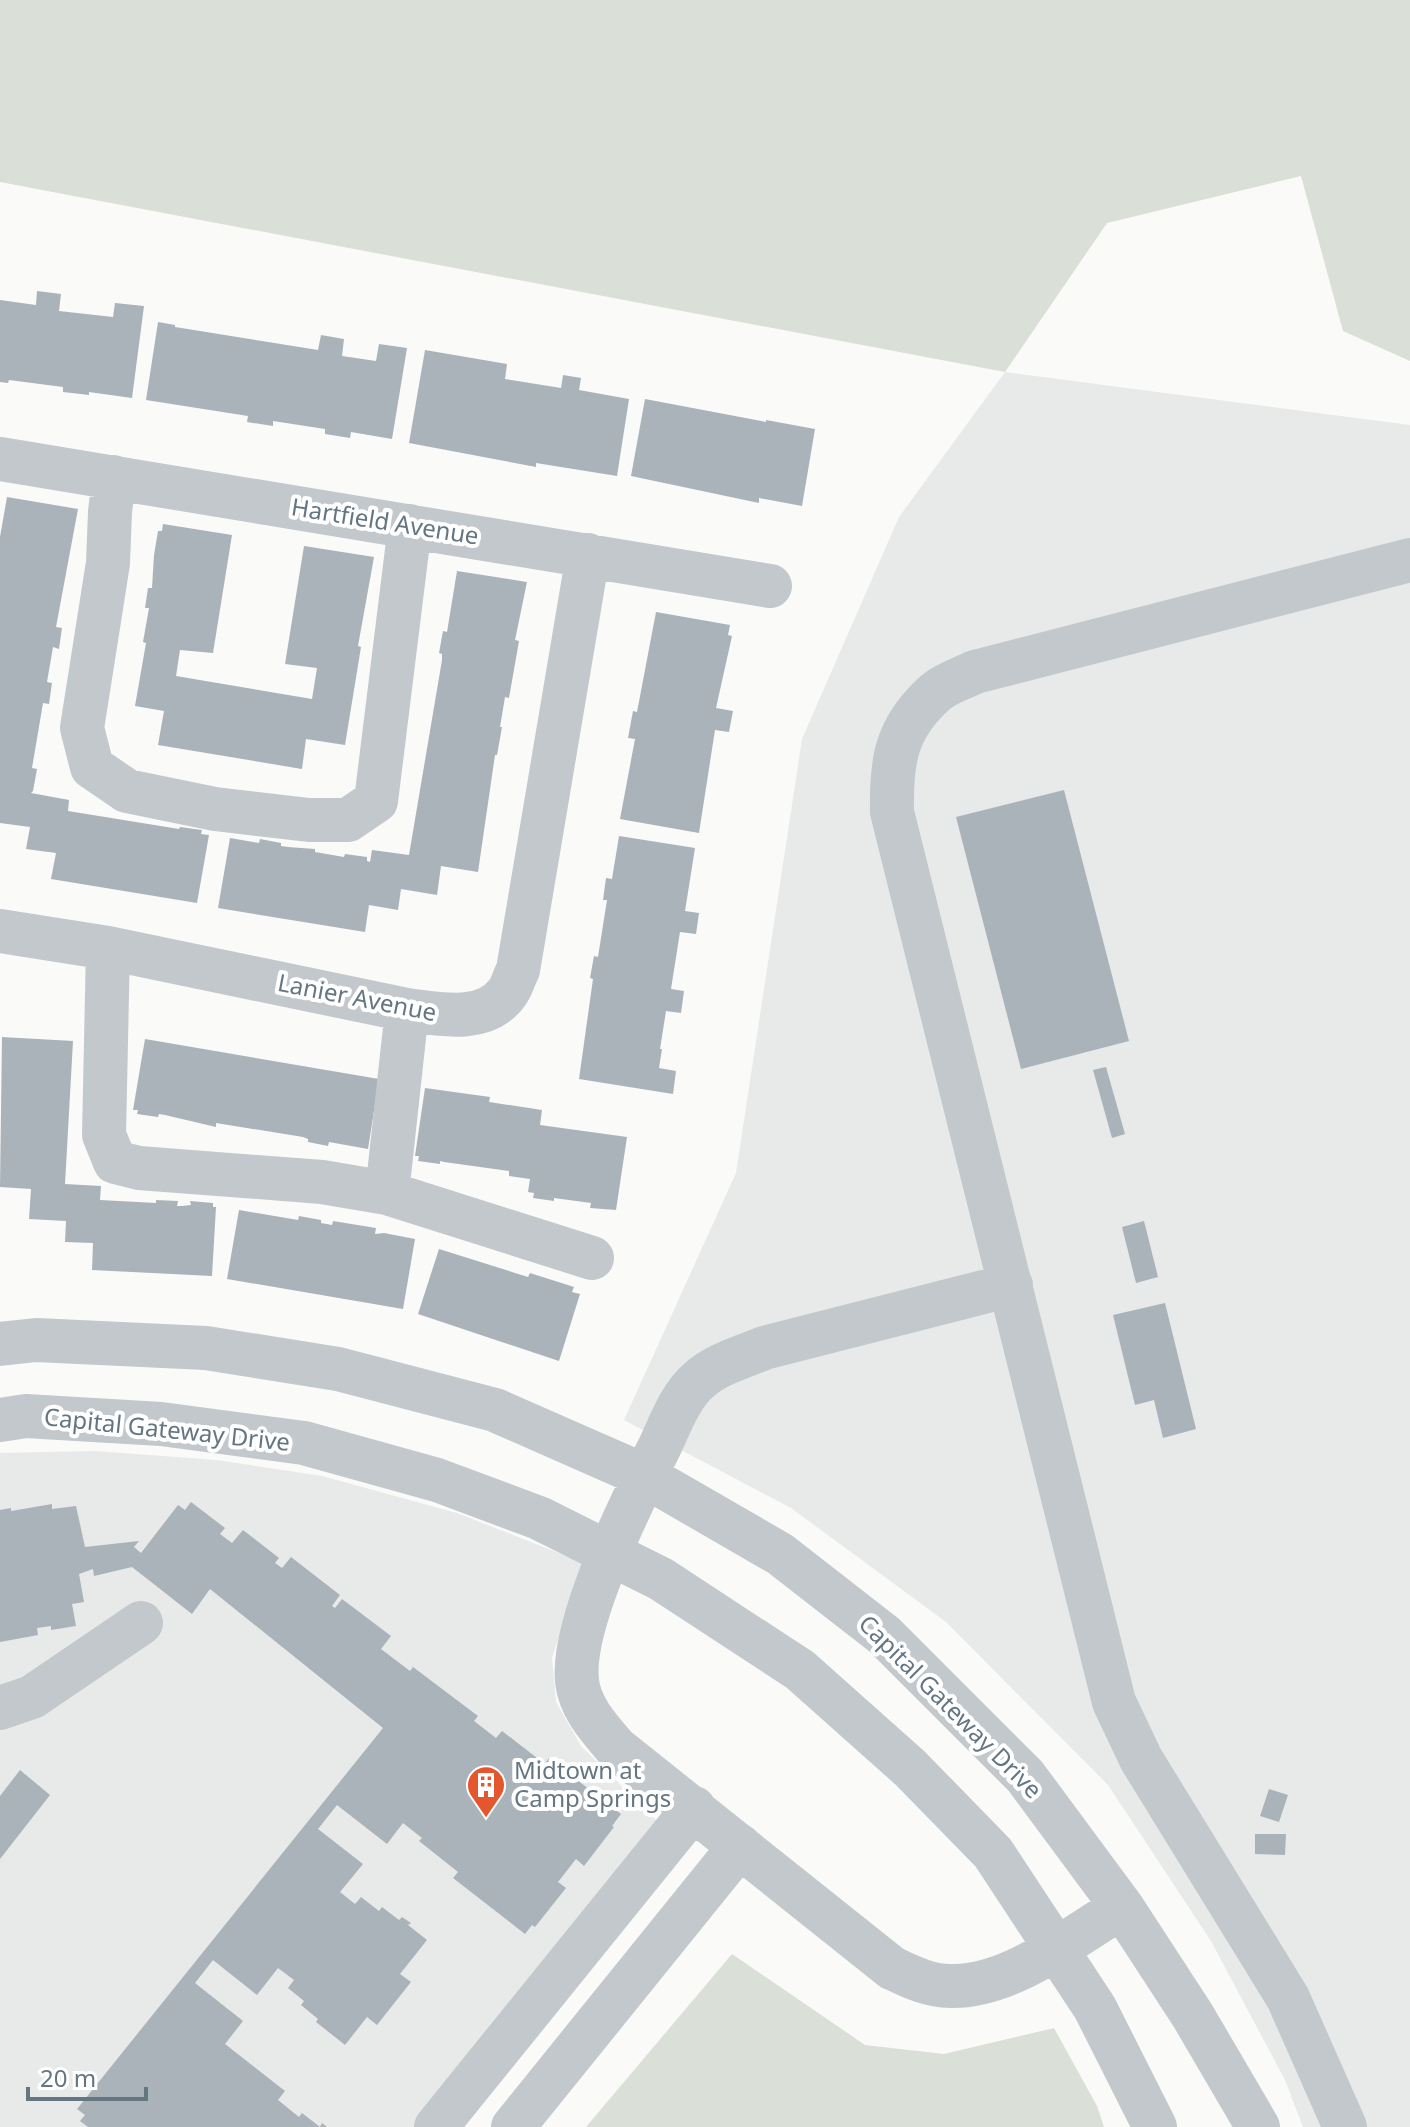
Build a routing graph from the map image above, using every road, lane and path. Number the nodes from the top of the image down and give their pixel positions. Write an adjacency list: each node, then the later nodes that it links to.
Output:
1 (0, 459): 2 (street, Hartfield Avenue)
2 (114, 477): 3 (street, Hartfield Avenue); 3 (street)
3 (410, 526): 4 (street, Hartfield Avenue)
4 (588, 555): 6 (street, Hartfield Avenue); 9 (street, Lanier Avenue)
5 (1410, 560): 12 (street)
6 (770, 586)
7 (0, 931): 8 (street, Lanier Avenue)
8 (108, 948): 9 (street, Lanier Avenue); 10 (street)
9 (407, 1010): 10 (street)
10 (387, 1193): 11 (street)
11 (592, 1258)
12 (1011, 1285): 15 (street); 27 (street)
13 (0, 1344): 15 (street, Capital Gateway Drive)
14 (0, 1420): 16 (street, Capital Gateway Drive)
15 (645, 1476): 16 (street); 21 (street, Capital Gateway Drive)
16 (611, 1552): 19 (street); 22 (street, Capital Gateway Drive)
17 (141, 1623): 18 (street)
18 (0, 1708)
19 (694, 1808): 20 (street); 23 (street)
20 (740, 1846): 22 (street); 24 (street)
21 (1122, 1907): 22 (street); 26 (street, Capital Gateway Drive)
22 (1055, 1948): 25 (street, Capital Gateway Drive)
23 (436, 2127)
24 (513, 2127)
25 (1155, 2127)
26 (1258, 2127)
27 (1345, 2127)

